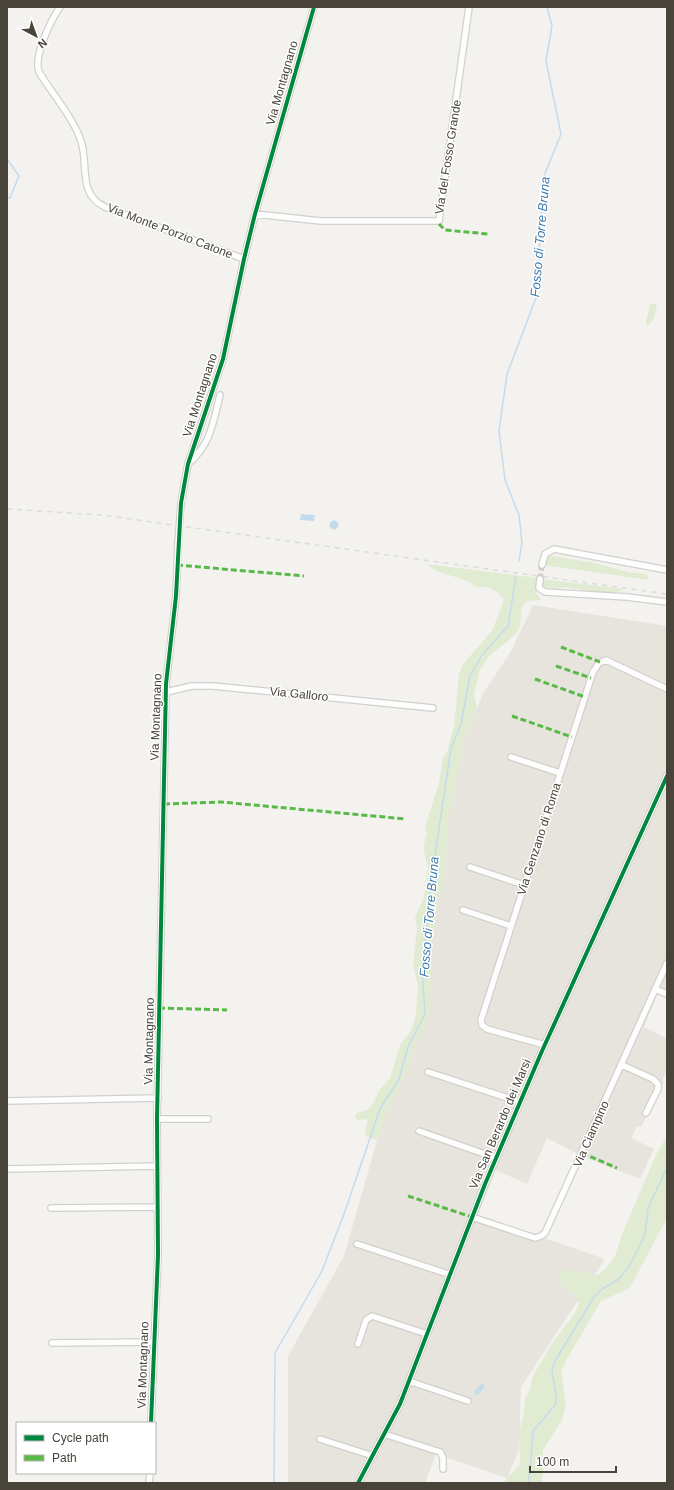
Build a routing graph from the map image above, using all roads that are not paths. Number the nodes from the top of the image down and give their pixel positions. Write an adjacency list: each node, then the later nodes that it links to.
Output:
1 (60, 7): 5 (street, Via Monte Porzio Catone)
2 (314, 7): 4 (street, Via Montagnano)
3 (470, 7): 4 (street, Via del Fosso Grande)
4 (255, 214): 5 (street, Via Montagnano)
5 (244, 259): 7 (street, Via Montagnano)
6 (220, 395): 7 (street)
7 (188, 464): 13 (street, Via Montagnano, bridge)
8 (542, 565): 9 (street)
9 (667, 570)
10 (540, 579): 11 (street)
11 (667, 602)
12 (667, 688): 16 (street, Via Genzano di Roma)
13 (166, 692): 14 (street, Via Galloro); 28 (street, Via Montagnano)
14 (433, 708)
15 (511, 757): 16 (street)
16 (560, 773): 19 (street, Via Genzano di Roma)
17 (667, 776): 25 (street, Via San Berardo dei Marsi)
18 (470, 867): 19 (street)
19 (524, 885): 21 (street, Via Genzano di Roma)
20 (463, 910): 21 (street)
21 (511, 926): 25 (street, Via Genzano di Roma)
22 (667, 963): 23 (street, Via Ciampino)
23 (655, 989): 24 (street); 26 (street, Via Ciampino)
24 (667, 994)
25 (545, 1045): 30 (street, Via San Berardo dei Marsi)
26 (622, 1065): 31 (street); 40 (street, Via Ciampino)
27 (428, 1072): 30 (street)
28 (158, 1098): 29 (street); 32 (street, Via Montagnano)
29 (7, 1101)
30 (520, 1102): 35 (street, Via San Berardo dei Marsi)
31 (646, 1113)
32 (157, 1119): 33 (street); 36 (street, Via Montagnano)
33 (208, 1119)
34 (419, 1131): 35 (street)
35 (496, 1158): 40 (street, Via San Berardo dei Marsi)
36 (157, 1166): 37 (street); 38 (street, Via Montagnano)
37 (7, 1169)
38 (158, 1207): 39 (street); 44 (street, Via Montagnano)
39 (51, 1208)
40 (472, 1217): 42 (street, Via San Berardo dei Marsi)
41 (357, 1244): 42 (street)
42 (451, 1275): 43 (street, Via San Berardo dei Marsi)
43 (427, 1334): 46 (street); 47 (street, Via San Berardo dei Marsi)
44 (154, 1342): 45 (street); 49 (street, Via Montagnano)
45 (52, 1343)
46 (358, 1344)
47 (409, 1381): 48 (street); 50 (street, Via San Berardo dei Marsi)
48 (468, 1401)
49 (151, 1422)
50 (384, 1434): 52 (street, Via San Berardo dei Marsi); 53 (street)
51 (320, 1439): 52 (street)
52 (373, 1456): 54 (street, Via San Berardo dei Marsi)
53 (443, 1468)
54 (358, 1483)

